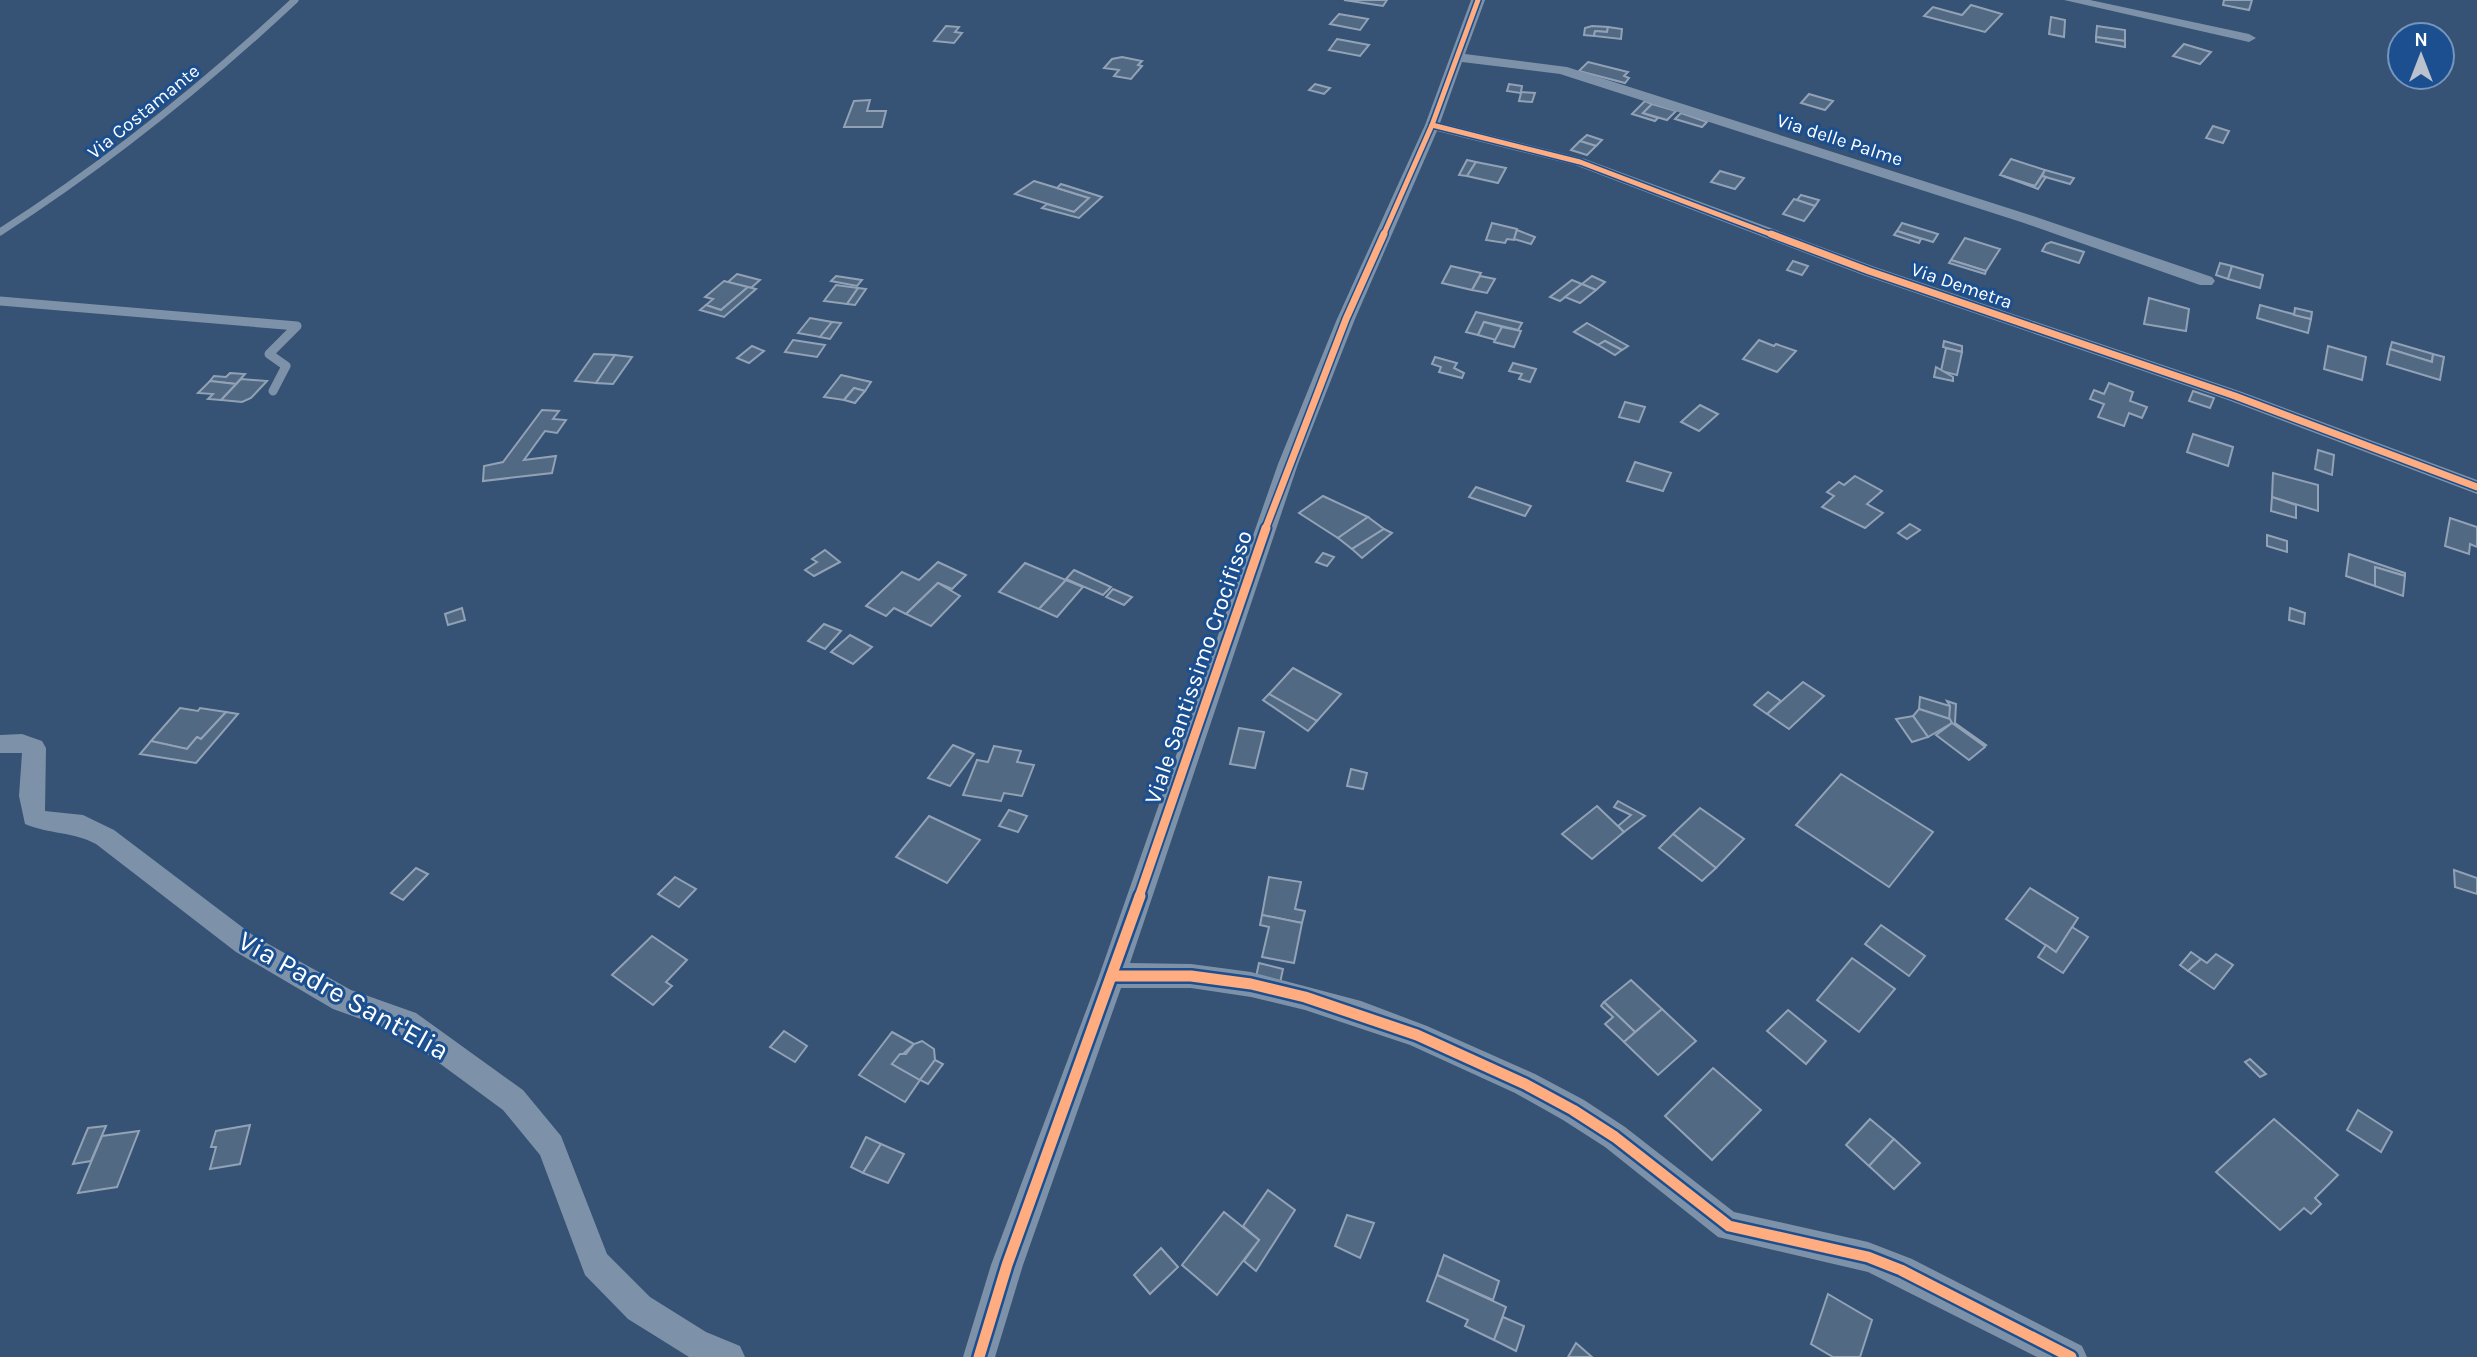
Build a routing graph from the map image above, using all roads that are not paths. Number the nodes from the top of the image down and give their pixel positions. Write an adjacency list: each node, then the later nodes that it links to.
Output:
1 (295, 0): 7 (lane, Via Costamante)
2 (1478, 0): 5 (street, Viale Santissimo Crocifisso)
3 (2071, 0): 4 (street)
4 (2249, 38)
5 (1457, 57): 6 (street, Viale Santissimo Crocifisso); 8 (street, Via delle Palme)
6 (1432, 125): 11 (street, Via Demetra); 13 (street, Viale Santissimo Crocifisso)
7 (0, 232)
8 (2206, 281)
9 (0, 301): 10 (lane)
10 (273, 391)
11 (2477, 487)
12 (0, 744): 14 (street, Via Padre Sant'Elia)
13 (1112, 976): 15 (street, Viale Santissimo Crocifisso); 16 (street)
14 (729, 1357)
15 (979, 1357)
16 (2071, 1357)

